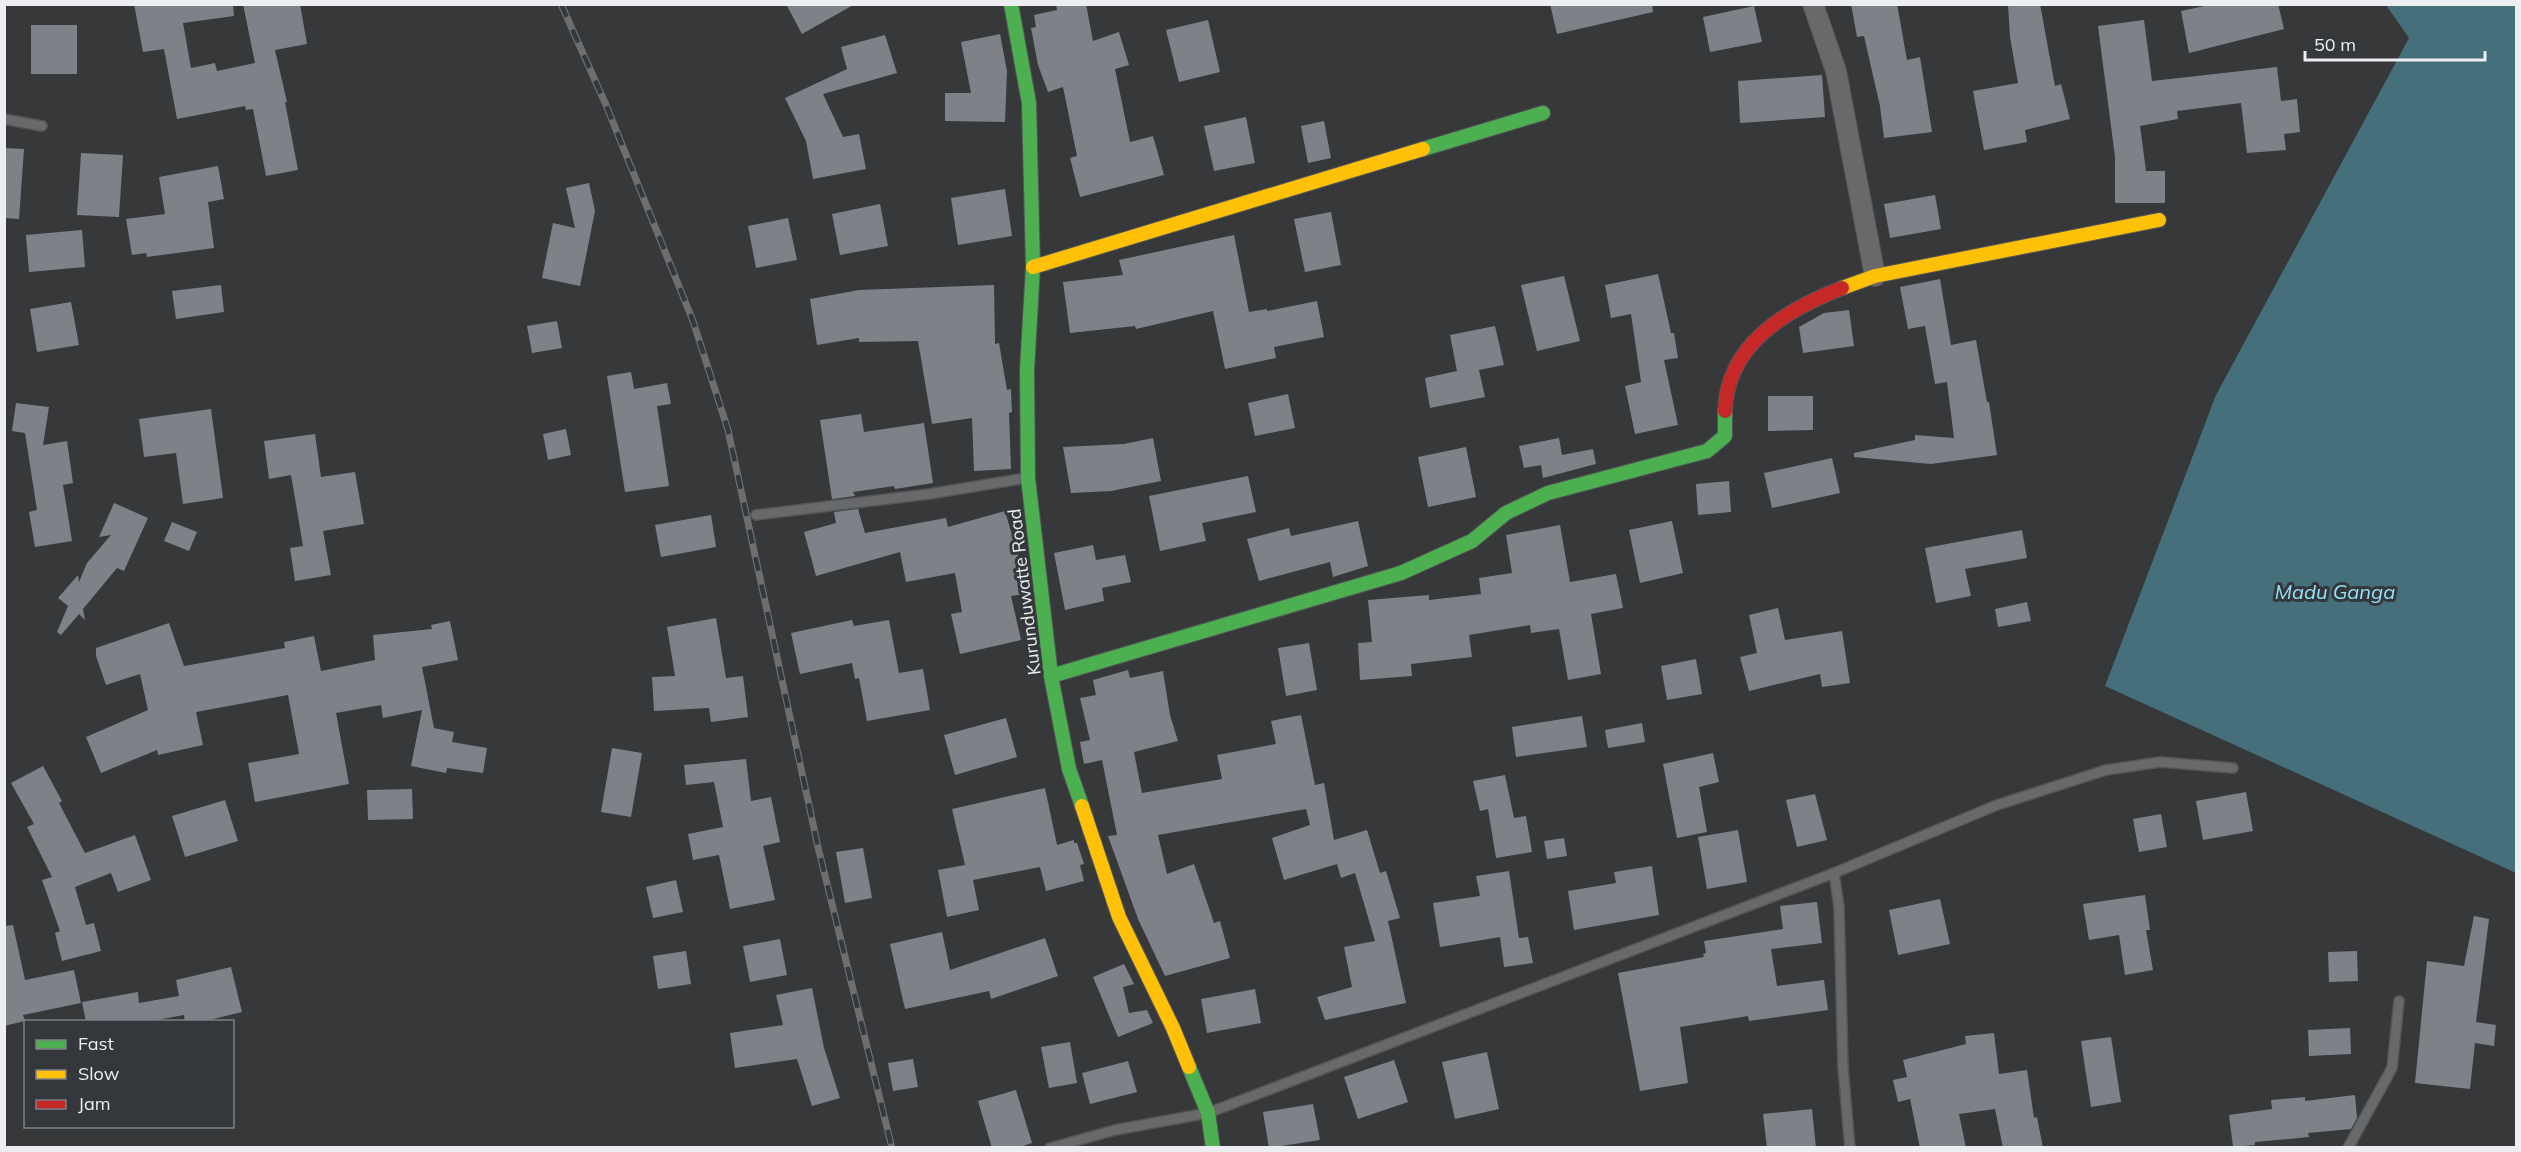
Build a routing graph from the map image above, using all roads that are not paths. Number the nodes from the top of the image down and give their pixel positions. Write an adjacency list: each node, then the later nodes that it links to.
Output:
1 (1011, 4): 7 (street, Kurunduwatte Road)
2 (1813, 4): 8 (street)
3 (1542, 113): 7 (street)
4 (4, 120): 5 (lane)
5 (42, 126)
6 (2159, 220): 8 (street)
7 (1033, 267): 9 (street, Kurunduwatte Road)
8 (1875, 276): 11 (street)
9 (1028, 478): 10 (lane); 11 (street, Kurunduwatte Road)
10 (756, 515)
11 (1052, 676): 15 (street, Kurunduwatte Road)
12 (2233, 768): 13 (lane)
13 (1834, 873): 15 (lane); 18 (lane)
14 (2399, 1001): 19 (lane)
15 (1208, 1113): 16 (lane); 17 (street, Kurunduwatte Road)
16 (1050, 1148)
17 (1214, 1148)
18 (1850, 1148)
19 (2348, 1148)

